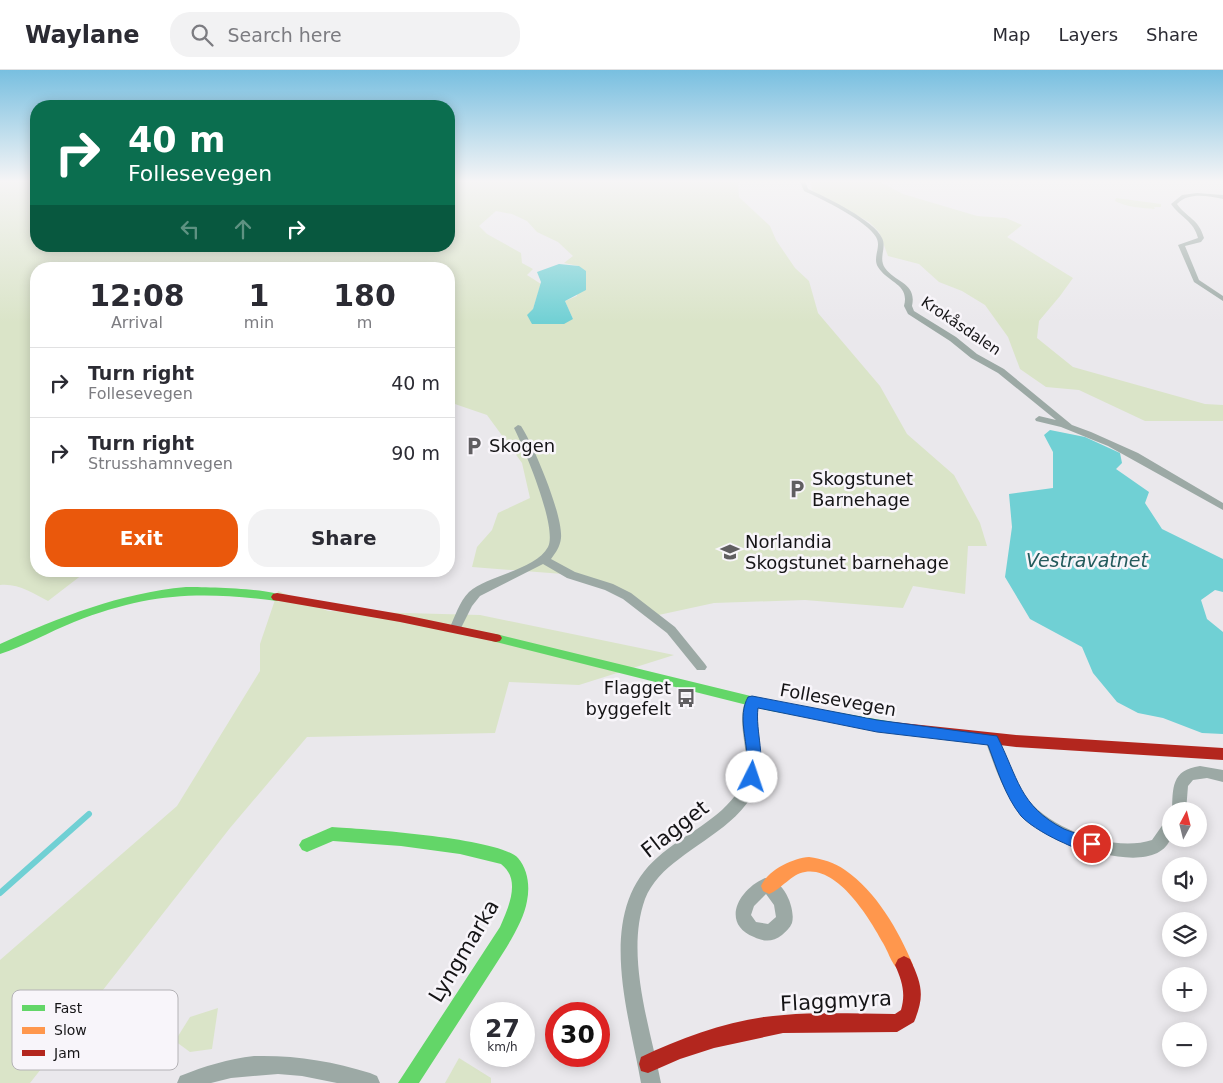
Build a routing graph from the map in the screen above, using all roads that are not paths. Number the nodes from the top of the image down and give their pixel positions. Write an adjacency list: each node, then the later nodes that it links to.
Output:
1 (871, 228): 5 (street, Krokåsdalen)
2 (1198, 228): 3 (street)
3 (1223, 299)
4 (1039, 418): 5 (street, Krokåsdalen)
5 (1069, 427): 7 (street, Krokåsdalen)
6 (518, 428): 8 (street)
7 (1223, 507)
8 (543, 559): 9 (street); 11 (street)
9 (455, 629): 10 (main road, Follesevegen); 12 (main road, Follesevegen)
10 (0, 649)
11 (701, 667)
12 (752, 701): 13 (main road, Follesevegen); 20 (street, Flagget)
13 (992, 740): 14 (main road, Follesevegen); 17 (street)
14 (1223, 754)
15 (1223, 776): 16 (street)
16 (1178, 802)
17 (1162, 838)
18 (307, 845): 23 (main road, Lyngmarka)
19 (770, 886): 20 (main road, Flaggmyra)
20 (648, 1064): 24 (street, Flagget)
21 (187, 1083): 22 (street)
22 (370, 1083)
23 (408, 1083)
24 (651, 1083)

